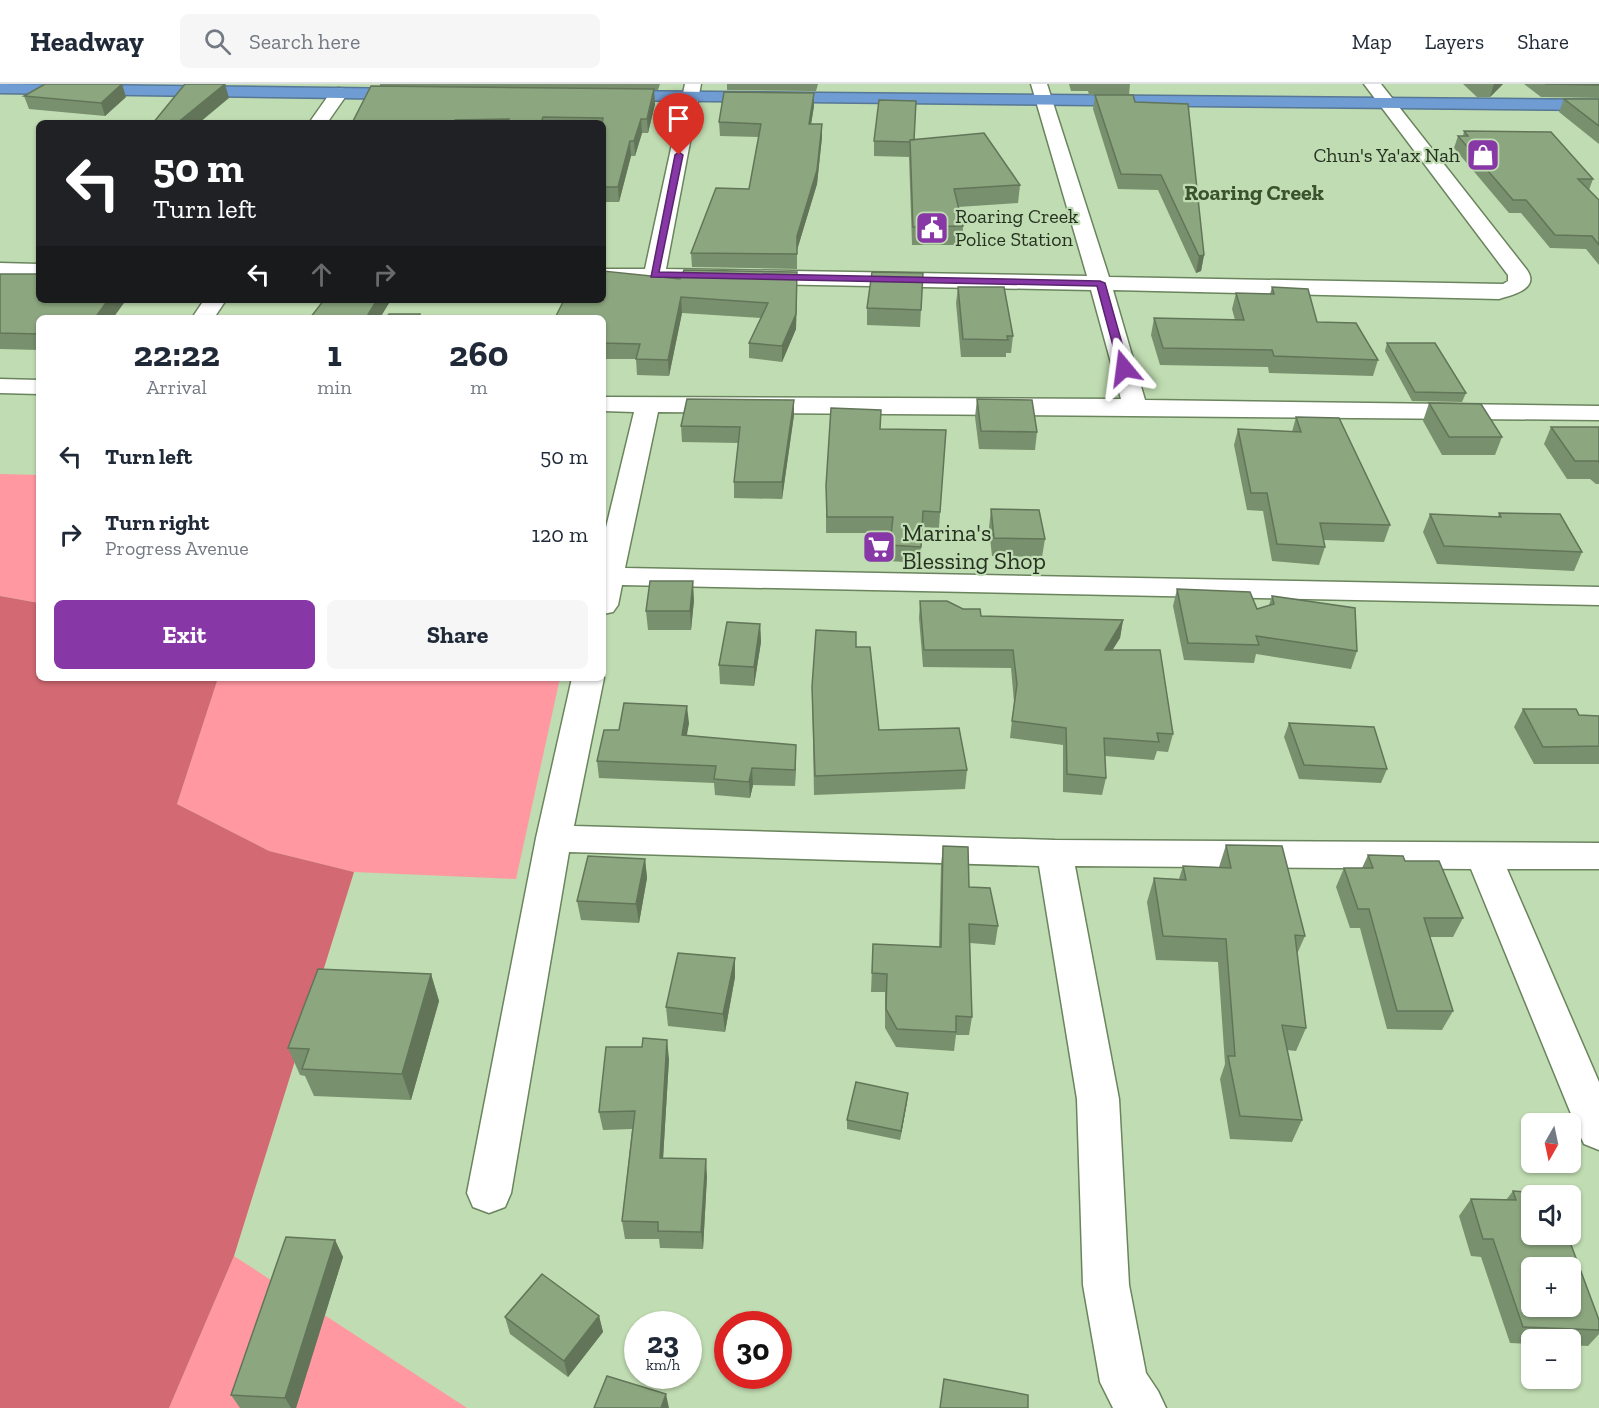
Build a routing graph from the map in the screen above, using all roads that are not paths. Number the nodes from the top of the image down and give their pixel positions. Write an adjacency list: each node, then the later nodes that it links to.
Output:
1 (1372, 84): 9 (street)
2 (75, 87): 3 (highway); 6 (highway)
3 (2, 90)
4 (692, 91): 5 (highway); 8 (highway); 15 (street)
5 (1041, 92): 9 (highway); 16 (street)
6 (339, 93): 7 (highway); 11 (street)
7 (432, 94)
8 (592, 96)
9 (1387, 103): 10 (highway); 16 (street)
10 (1599, 105)
11 (320, 120)
12 (0, 269): 13 (street)
13 (36, 270)
14 (606, 275): 15 (street)
15 (654, 275): 16 (street)
16 (1100, 283): 21 (street)
17 (0, 386): 18 (street)
18 (36, 387)
19 (606, 404): 20 (street)
20 (649, 405): 21 (street); 23 (street)
21 (1135, 407): 22 (street)
22 (1599, 413)
23 (609, 576): 24 (street); 25 (street)
24 (606, 590)
25 (1599, 596)
26 (587, 681): 27 (street)
27 (554, 838): 28 (street); 32 (street)
28 (1055, 853): 29 (street); 33 (street)
29 (1483, 854): 30 (street); 31 (street)
30 (1599, 856)
31 (1599, 1131)
32 (489, 1193)
33 (1141, 1408)

